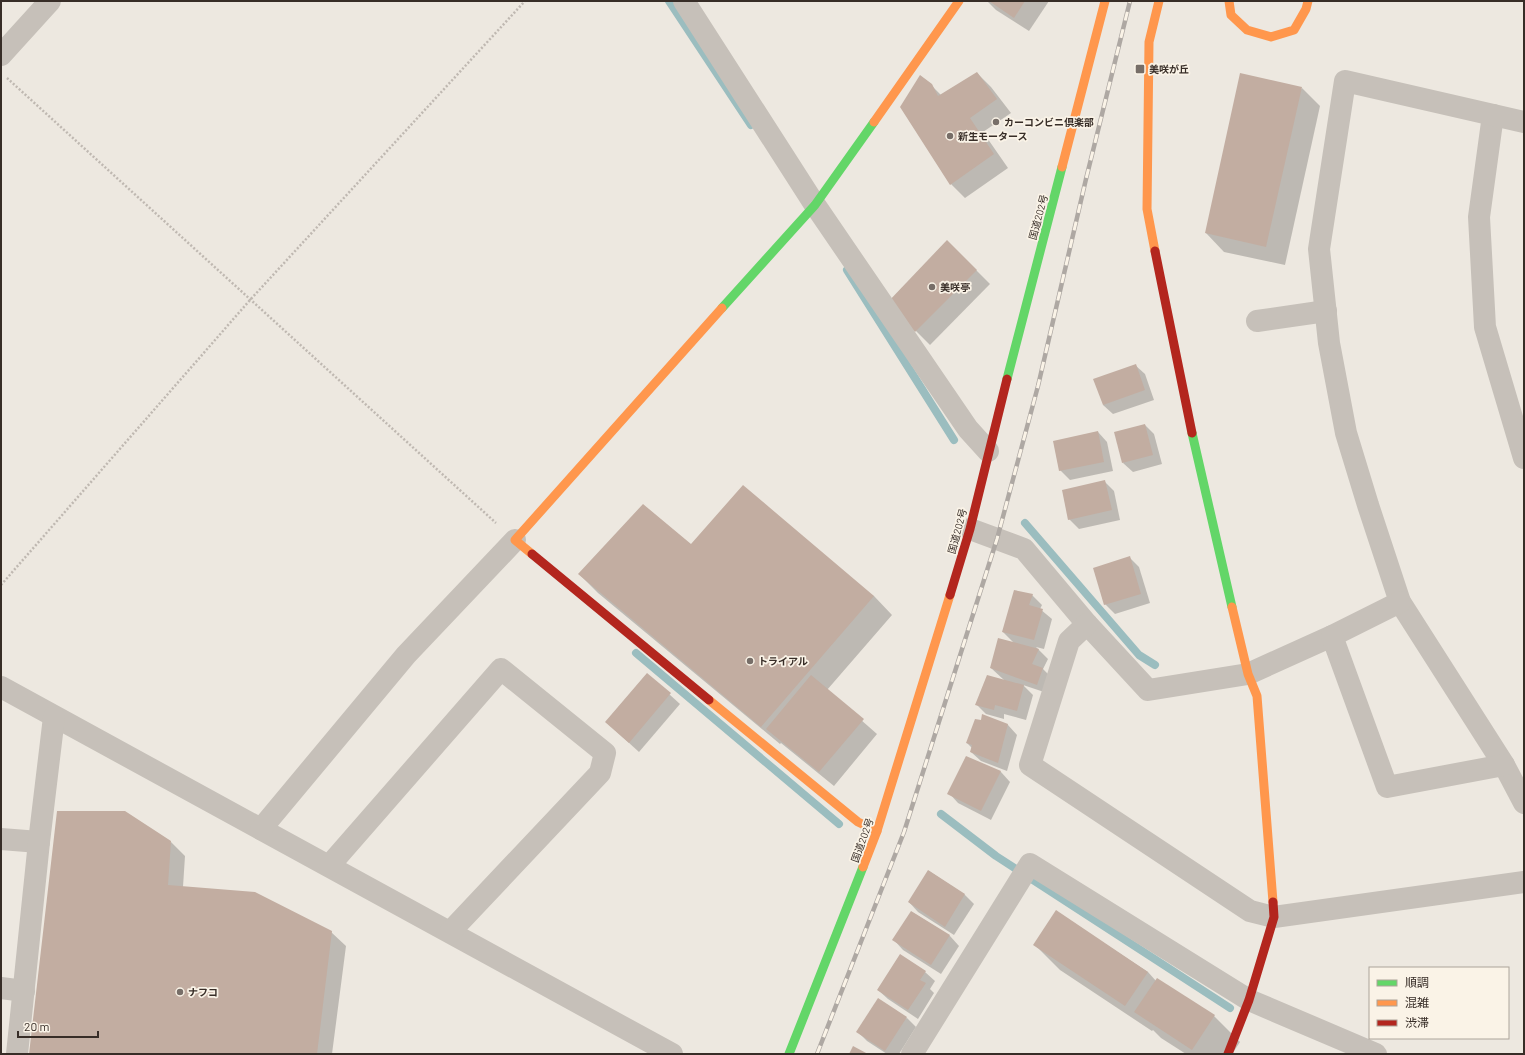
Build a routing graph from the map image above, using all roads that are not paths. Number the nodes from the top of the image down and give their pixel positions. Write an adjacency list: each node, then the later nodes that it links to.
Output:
1 (50, 1): 8 (street)
2 (684, 1): 11 (street)
3 (959, 1): 11 (main road)
4 (1105, 1): 14 (main road, 国道202号)
5 (1160, 1): 21 (main road)
6 (1229, 1): 7 (main road)
7 (1308, 1)
8 (1, 55)
9 (1493, 115): 10 (street); 12 (street); 15 (street)
10 (1524, 122)
11 (809, 212): 14 (street); 17 (main road)
12 (1326, 311): 13 (street); 18 (street)
13 (1257, 321)
14 (988, 451): 16 (main road, 国道202号)
15 (1524, 458)
16 (970, 529): 19 (street); 27 (main road, 国道202号)
17 (515, 540): 26 (street); 27 (main road)
18 (1400, 602): 20 (street); 24 (street)
19 (1087, 624): 21 (street); 32 (street)
20 (1332, 636): 21 (street); 24 (street)
21 (1248, 674): 32 (main road)
22 (1, 687): 23 (street)
23 (54, 717): 26 (street); 29 (street)
24 (1504, 765): 25 (street)
25 (1524, 803)
26 (261, 829): 30 (street)
27 (877, 831): 39 (main road, 国道202号)
28 (1, 839): 29 (street)
29 (39, 842): 35 (street)
30 (329, 866): 33 (street); 33 (street)
31 (1524, 882): 32 (street)
32 (1274, 917): 36 (main road)
33 (450, 932): 38 (street)
34 (1, 988): 35 (street)
35 (24, 991): 37 (street)
36 (1249, 1000): 40 (street); 41 (main road); 42 (street)
37 (17, 1054)
38 (672, 1054)
39 (789, 1054)
40 (912, 1054)
41 (1228, 1054)
42 (1376, 1054)

